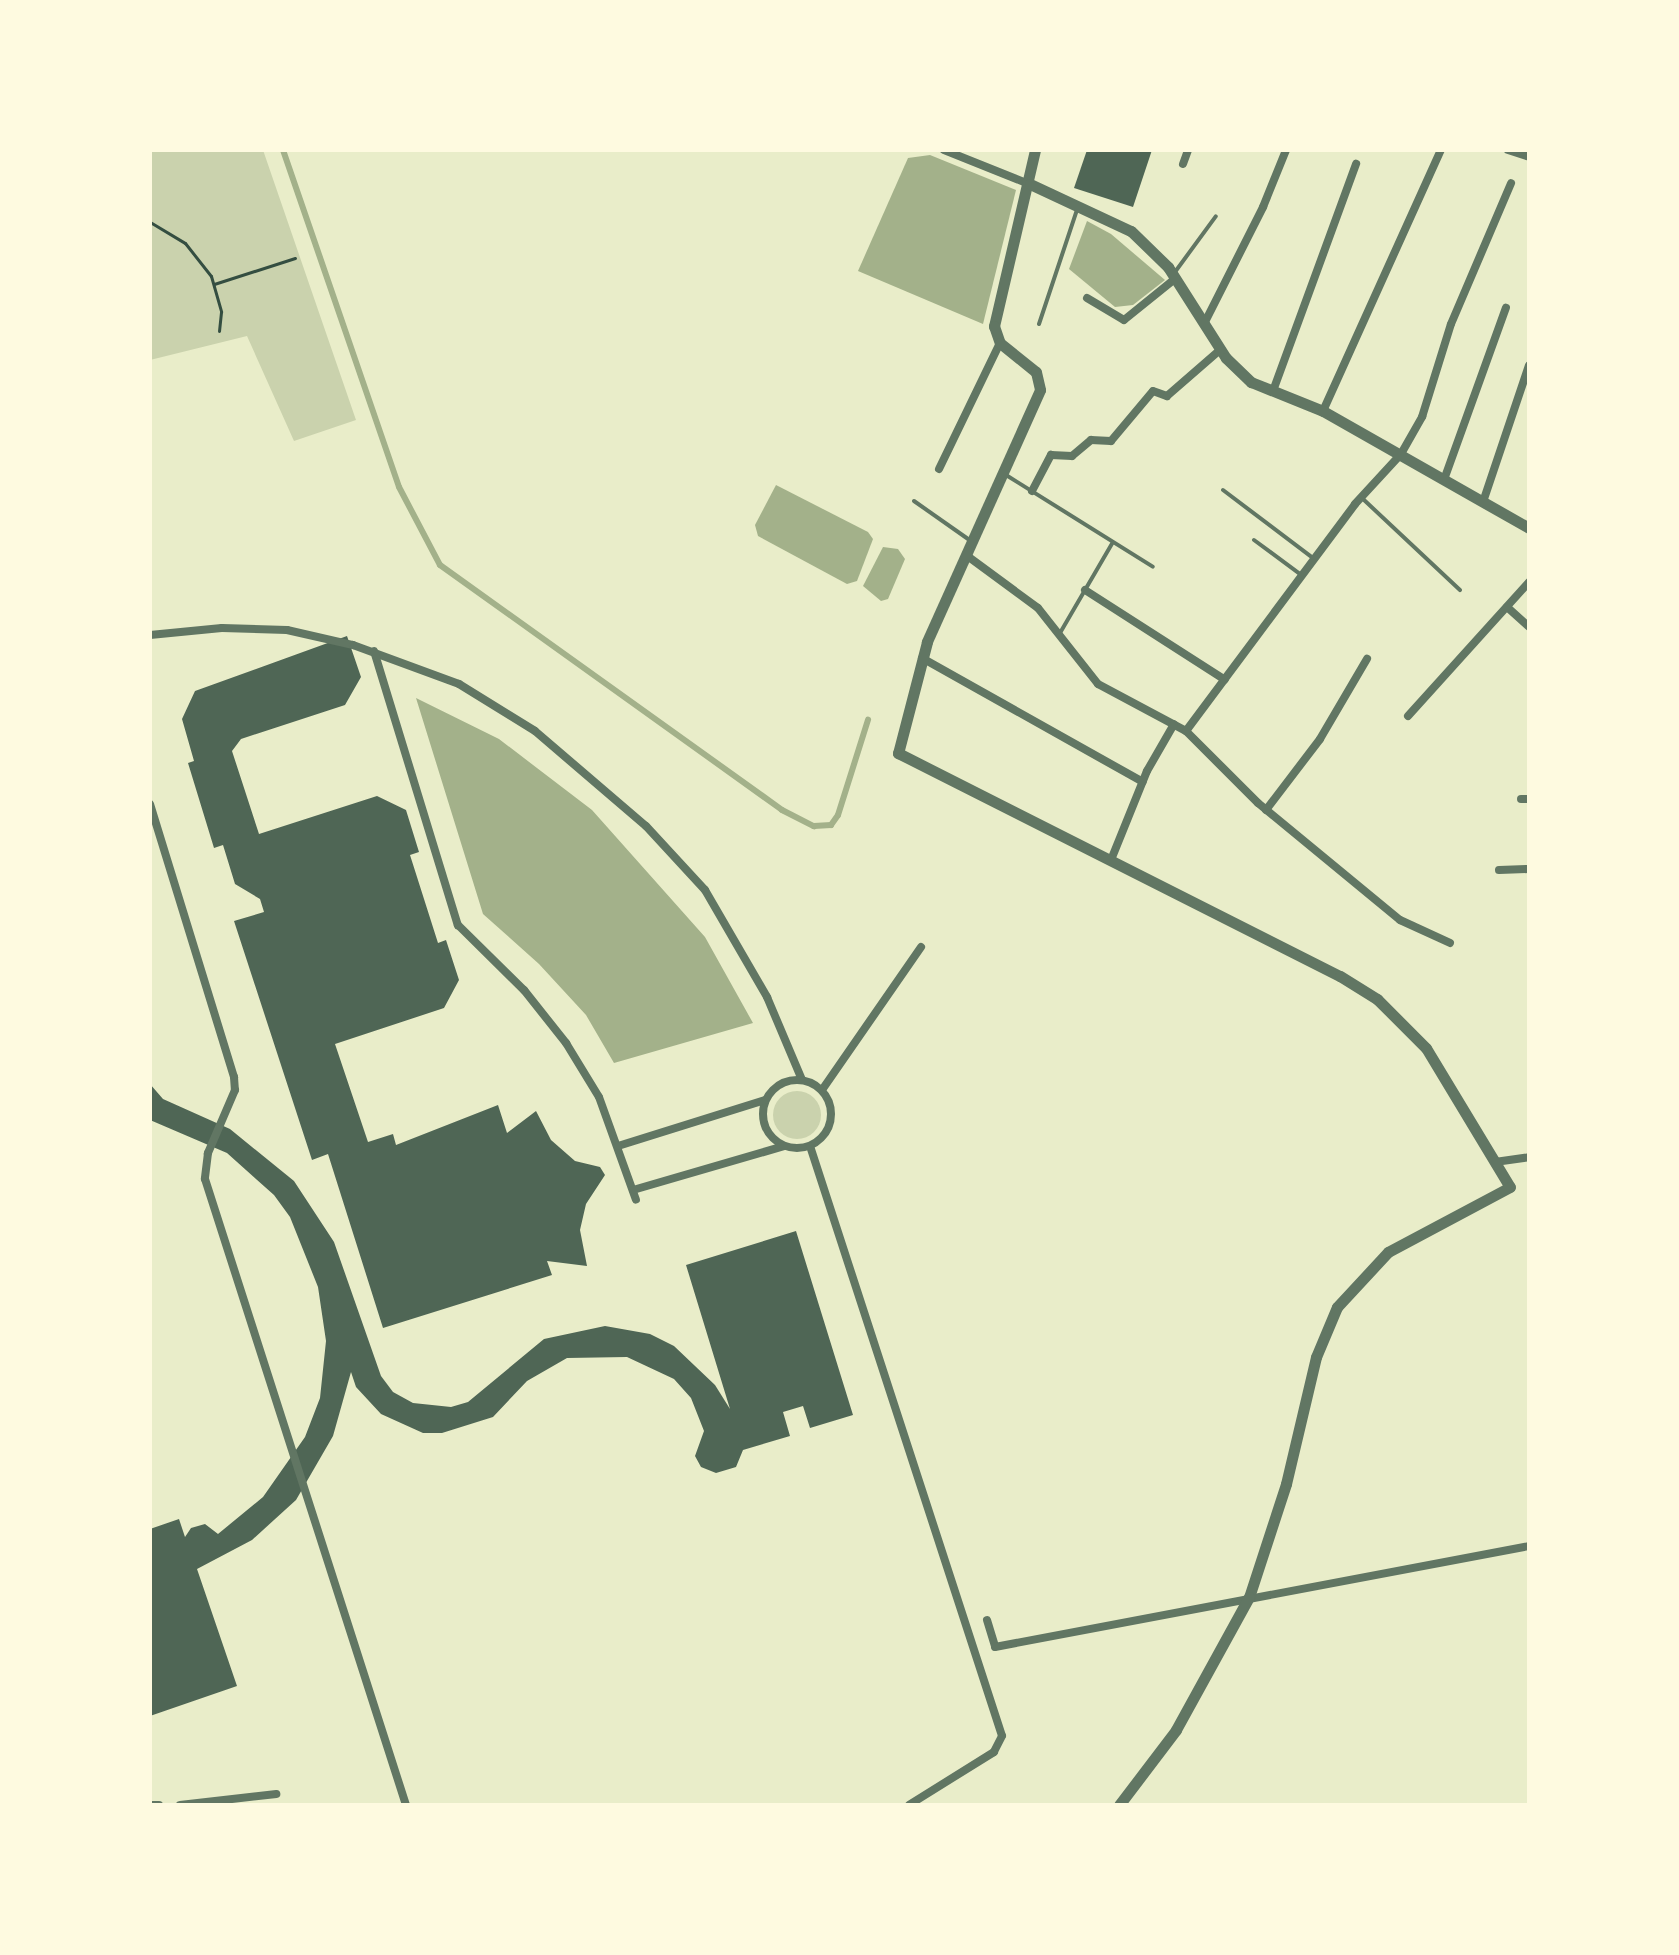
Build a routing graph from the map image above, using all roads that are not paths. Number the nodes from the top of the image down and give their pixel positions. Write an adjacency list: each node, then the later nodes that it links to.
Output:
1 (944, 150): 7 (street)
2 (1035, 150): 12 (street)
3 (1188, 150): 9 (street)
4 (1286, 150): 18 (street)
5 (1441, 150): 24 (street)
6 (1508, 150): 8 (street)
7 (963, 153): 12 (street)
8 (1529, 157)
9 (1183, 164)
10 (1356, 164): 23 (street)
11 (1511, 183): 25 (street)
12 (1030, 184): 13 (street); 20 (street)
13 (1079, 204): 15 (street); 19 (lane)
14 (1216, 216): 15 (lane)
15 (1174, 276): 16 (street); 18 (street)
16 (1087, 298)
17 (1506, 308): 28 (street)
18 (1205, 322): 21 (street)
19 (1039, 324)
20 (1000, 343): 26 (street); 27 (street)
21 (1221, 349): 23 (street); 30 (street)
22 (1529, 365): 32 (street)
23 (1273, 391): 24 (street)
24 (1323, 411): 25 (street)
25 (1401, 454): 28 (street); 31 (street)
26 (939, 469)
27 (1003, 473): 30 (lane); 36 (street)
28 (1445, 477): 32 (street)
29 (1223, 490): 39 (lane)
30 (1032, 491): 37 (lane)
31 (1361, 497): 39 (street); 44 (lane)
32 (1484, 499): 34 (street)
33 (914, 501): 36 (lane)
34 (1529, 528)
35 (1254, 540): 41 (lane)
36 (972, 541): 38 (street)
37 (1113, 542): 40 (lane); 43 (lane)
38 (966, 555): 48 (street); 50 (street)
39 (1316, 560): 41 (street)
40 (1153, 567)
41 (1303, 576): 52 (street)
42 (1529, 582): 45 (street)
43 (1085, 590): 48 (lane); 52 (street)
44 (1460, 590)
45 (1507, 607): 46 (street); 53 (street)
46 (1529, 627)
47 (150, 635): 49 (street)
48 (1059, 635): 54 (street)
49 (374, 651): 64 (street); 67 (street)
50 (922, 658): 56 (street); 59 (street)
51 (1367, 659): 58 (street)
52 (1225, 680): 55 (street)
53 (1408, 716)
54 (1174, 724): 55 (street); 56 (street)
55 (1186, 731): 58 (street)
56 (1143, 782): 59 (street)
57 (150, 804): 79 (street)
58 (1266, 810): 62 (street)
59 (1111, 860): 71 (street)
60 (1529, 869): 61 (street)
61 (1499, 870)
62 (1450, 943)
63 (921, 947): 65 (street)
64 (802, 1080): 65 (street); 66 (street)
65 (822, 1090): 69 (street)
66 (765, 1100): 67 (street); 68 (street)
67 (618, 1146): 68 (street)
68 (784, 1146): 69 (street)
69 (810, 1146): 80 (street)
70 (1529, 1157): 71 (street)
71 (1495, 1162): 73 (street)
72 (1529, 1546): 73 (street)
73 (1249, 1597): 74 (street); 81 (street)
74 (987, 1620)
75 (276, 1794): 78 (street)
76 (150, 1805): 77 (street)
77 (159, 1805)
78 (180, 1805)
79 (406, 1805)
80 (909, 1805)
81 (1119, 1805)

